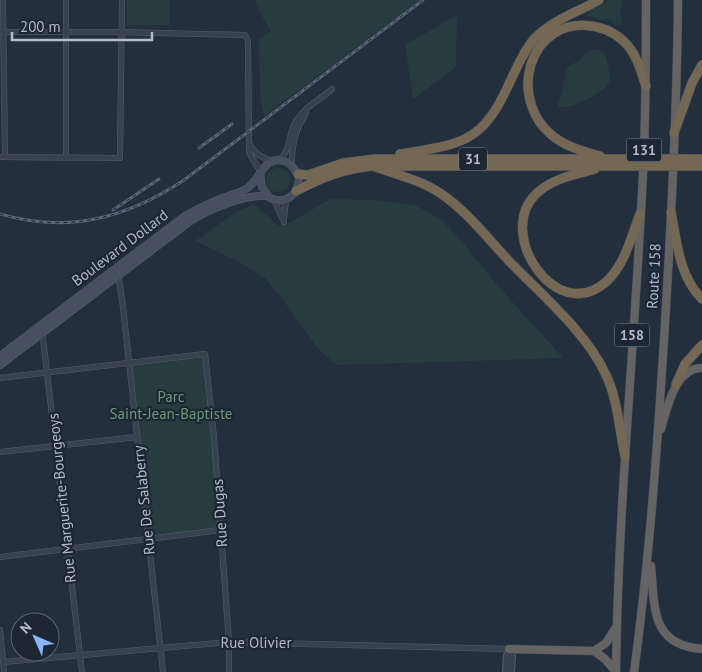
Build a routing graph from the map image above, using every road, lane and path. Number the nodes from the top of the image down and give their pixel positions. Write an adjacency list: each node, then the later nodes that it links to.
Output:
1 (3, 0): 7 (street)
2 (66, 0): 8 (street)
3 (122, 0): 9 (street)
4 (599, 0): 20 (highway)
5 (646, 0): 11 (highway, Route 158 / 131)
6 (678, 0): 14 (highway, Route 158 / 158)
7 (2, 32): 8 (street); 16 (street)
8 (67, 32): 9 (street); 17 (street)
9 (122, 32): 15 (street); 17 (street)
10 (702, 65): 14 (highway)
11 (646, 86): 21 (highway); 30 (highway, Route 158 / 131)
12 (332, 89): 13 (street)
13 (309, 107): 19 (street); 24 (street)
14 (674, 134): 29 (highway, Route 158 / 158)
15 (249, 143): 19 (street); 25 (street)
16 (3, 157): 17 (street)
17 (66, 158)
18 (702, 159): 22 (highway, 31)
19 (276, 161): 24 (main road); 25 (main road)
20 (374, 162): 21 (highway, 31); 24 (highway, 31); 26 (highway, 31); 46 (highway)
21 (608, 163): 22 (highway, 31, bridge); 30 (highway)
22 (683, 163): 23 (highway, 31)
23 (702, 166)
24 (295, 170): 26 (main road)
25 (260, 172): 27 (main road); 31 (main road, Boulevard Dollard)
26 (296, 191): 28 (main road)
27 (270, 198): 28 (main road); 28 (street); 31 (main road, Boulevard Dollard)
28 (286, 200)
29 (671, 212): 32 (highway); 43 (highway, Route 158 / 158)
30 (640, 214): 46 (highway, Route 158 / 158)
31 (115, 272): 33 (main road, Boulevard Dollard); 36 (street, Rue De Salaberry)
32 (702, 299)
33 (42, 329): 35 (main road, Boulevard Dollard); 37 (main road, Boulevard Dollard); 39 (street, Rue Marguerite-Bourgeoys)
34 (702, 345): 41 (highway)
35 (0, 356)
36 (129, 363): 39 (street); 42 (street, Rue De Salaberry); 47 (street, Rue Dugas)
37 (0, 365)
38 (702, 368): 41 (highway)
39 (48, 372): 40 (street); 44 (street, Rue Marguerite-Bourgeoys)
40 (0, 378)
41 (676, 384): 43 (highway)
42 (137, 436): 44 (street); 48 (street, Rue De Salaberry)
43 (658, 440): 50 (highway, Route 158 / 158)
44 (56, 445): 45 (street); 49 (street, Rue Marguerite-Bourgeoys)
45 (0, 452)
46 (625, 456): 52 (highway, Route 158 / 158)
47 (221, 530): 48 (street); 54 (street, Rue Dugas)
48 (148, 539): 49 (street); 55 (street, Rue De Salaberry)
49 (68, 549): 51 (street); 59 (street, Rue Marguerite-Bourgeoys)
50 (649, 552): 57 (highway); 68 (highway, Route 158 / 158)
51 (0, 557)
52 (617, 626): 58 (highway); 67 (highway, Route 158 / 158)
53 (0, 630): 60 (street)
54 (229, 642): 55 (street, Rue Olivier); 56 (street, Rue Olivier); 64 (street, Rue Dugas)
55 (160, 648): 59 (street, Rue Olivier); 63 (street, Rue De Salaberry)
56 (509, 649): 58 (highway); 65 (street); 66 (street)
57 (702, 649)
58 (594, 651): 67 (highway)
59 (80, 655): 60 (street, Rue Olivier); 62 (street, Rue Marguerite-Bourgeoys)
60 (3, 662): 61 (street)
61 (4, 672)
62 (82, 672)
63 (163, 672)
64 (229, 672)
65 (506, 672)
66 (511, 672)
67 (616, 672)
68 (634, 672)

